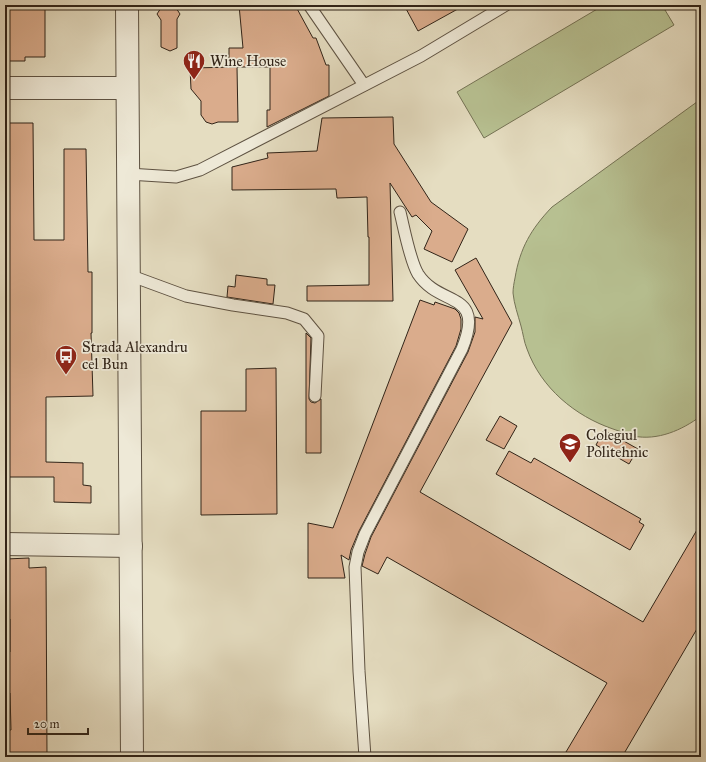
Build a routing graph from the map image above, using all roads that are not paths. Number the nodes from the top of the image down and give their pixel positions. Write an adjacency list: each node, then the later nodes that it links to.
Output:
1 (127, 5): 6 (street)
2 (309, 5): 4 (lane)
3 (506, 5): 4 (lane)
4 (364, 85): 7 (lane)
5 (5, 88): 6 (street)
6 (127, 88): 7 (street)
7 (128, 174): 9 (street)
8 (400, 212): 14 (lane)
9 (129, 275): 10 (lane); 12 (street)
10 (315, 396)
11 (5, 544): 12 (street)
12 (131, 546): 13 (street)
13 (132, 757)
14 (365, 757)

